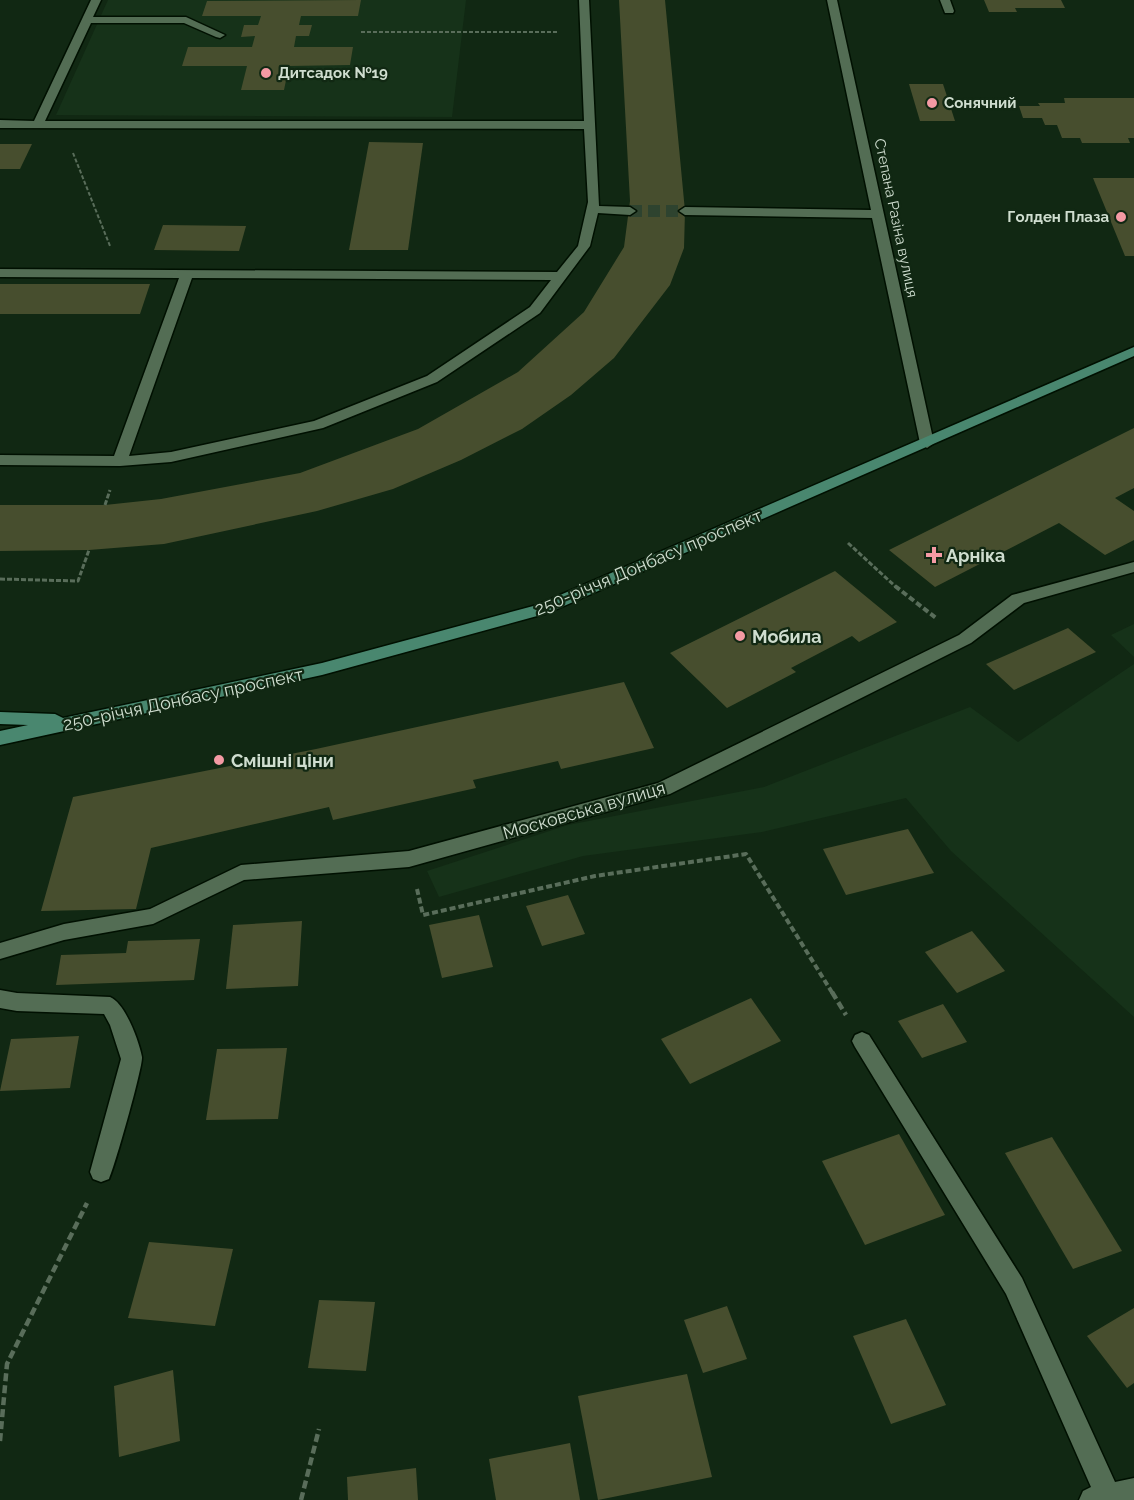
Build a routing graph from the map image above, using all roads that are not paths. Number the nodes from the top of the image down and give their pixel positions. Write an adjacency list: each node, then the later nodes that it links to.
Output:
1 (96, 0): 6 (street)
2 (584, 0): 10 (street)
3 (832, 0): 14 (street, Степана Разіна вулиця)
4 (945, 0): 5 (street)
5 (949, 11)
6 (87, 20): 7 (street); 9 (street)
7 (220, 35)
8 (0, 124): 9 (street)
9 (38, 124): 10 (street)
10 (590, 124): 11 (street)
11 (592, 209): 12 (street); 17 (street)
12 (630, 211)
13 (686, 211): 14 (street)
14 (878, 214): 19 (street, Степана Разіна вулиця)
15 (0, 273): 16 (street)
16 (187, 273): 17 (street); 21 (street)
17 (561, 276): 21 (street)
18 (1134, 351): 19 (main road, 250-річчя Донбасу проспект)
19 (927, 443): 24 (main road, 250-річчя Донбасу проспект)
20 (0, 460): 21 (street)
21 (120, 461)
22 (1134, 567): 26 (street, Московська вулиця)
23 (0, 718): 24 (main road)
24 (84, 720): 25 (main road, 250-річчя Донбасу проспект)
25 (0, 738)
26 (0, 951)
27 (0, 999): 29 (street)
28 (862, 1041): 31 (street)
29 (101, 1172)
30 (1134, 1491): 31 (street)
31 (1103, 1499)

